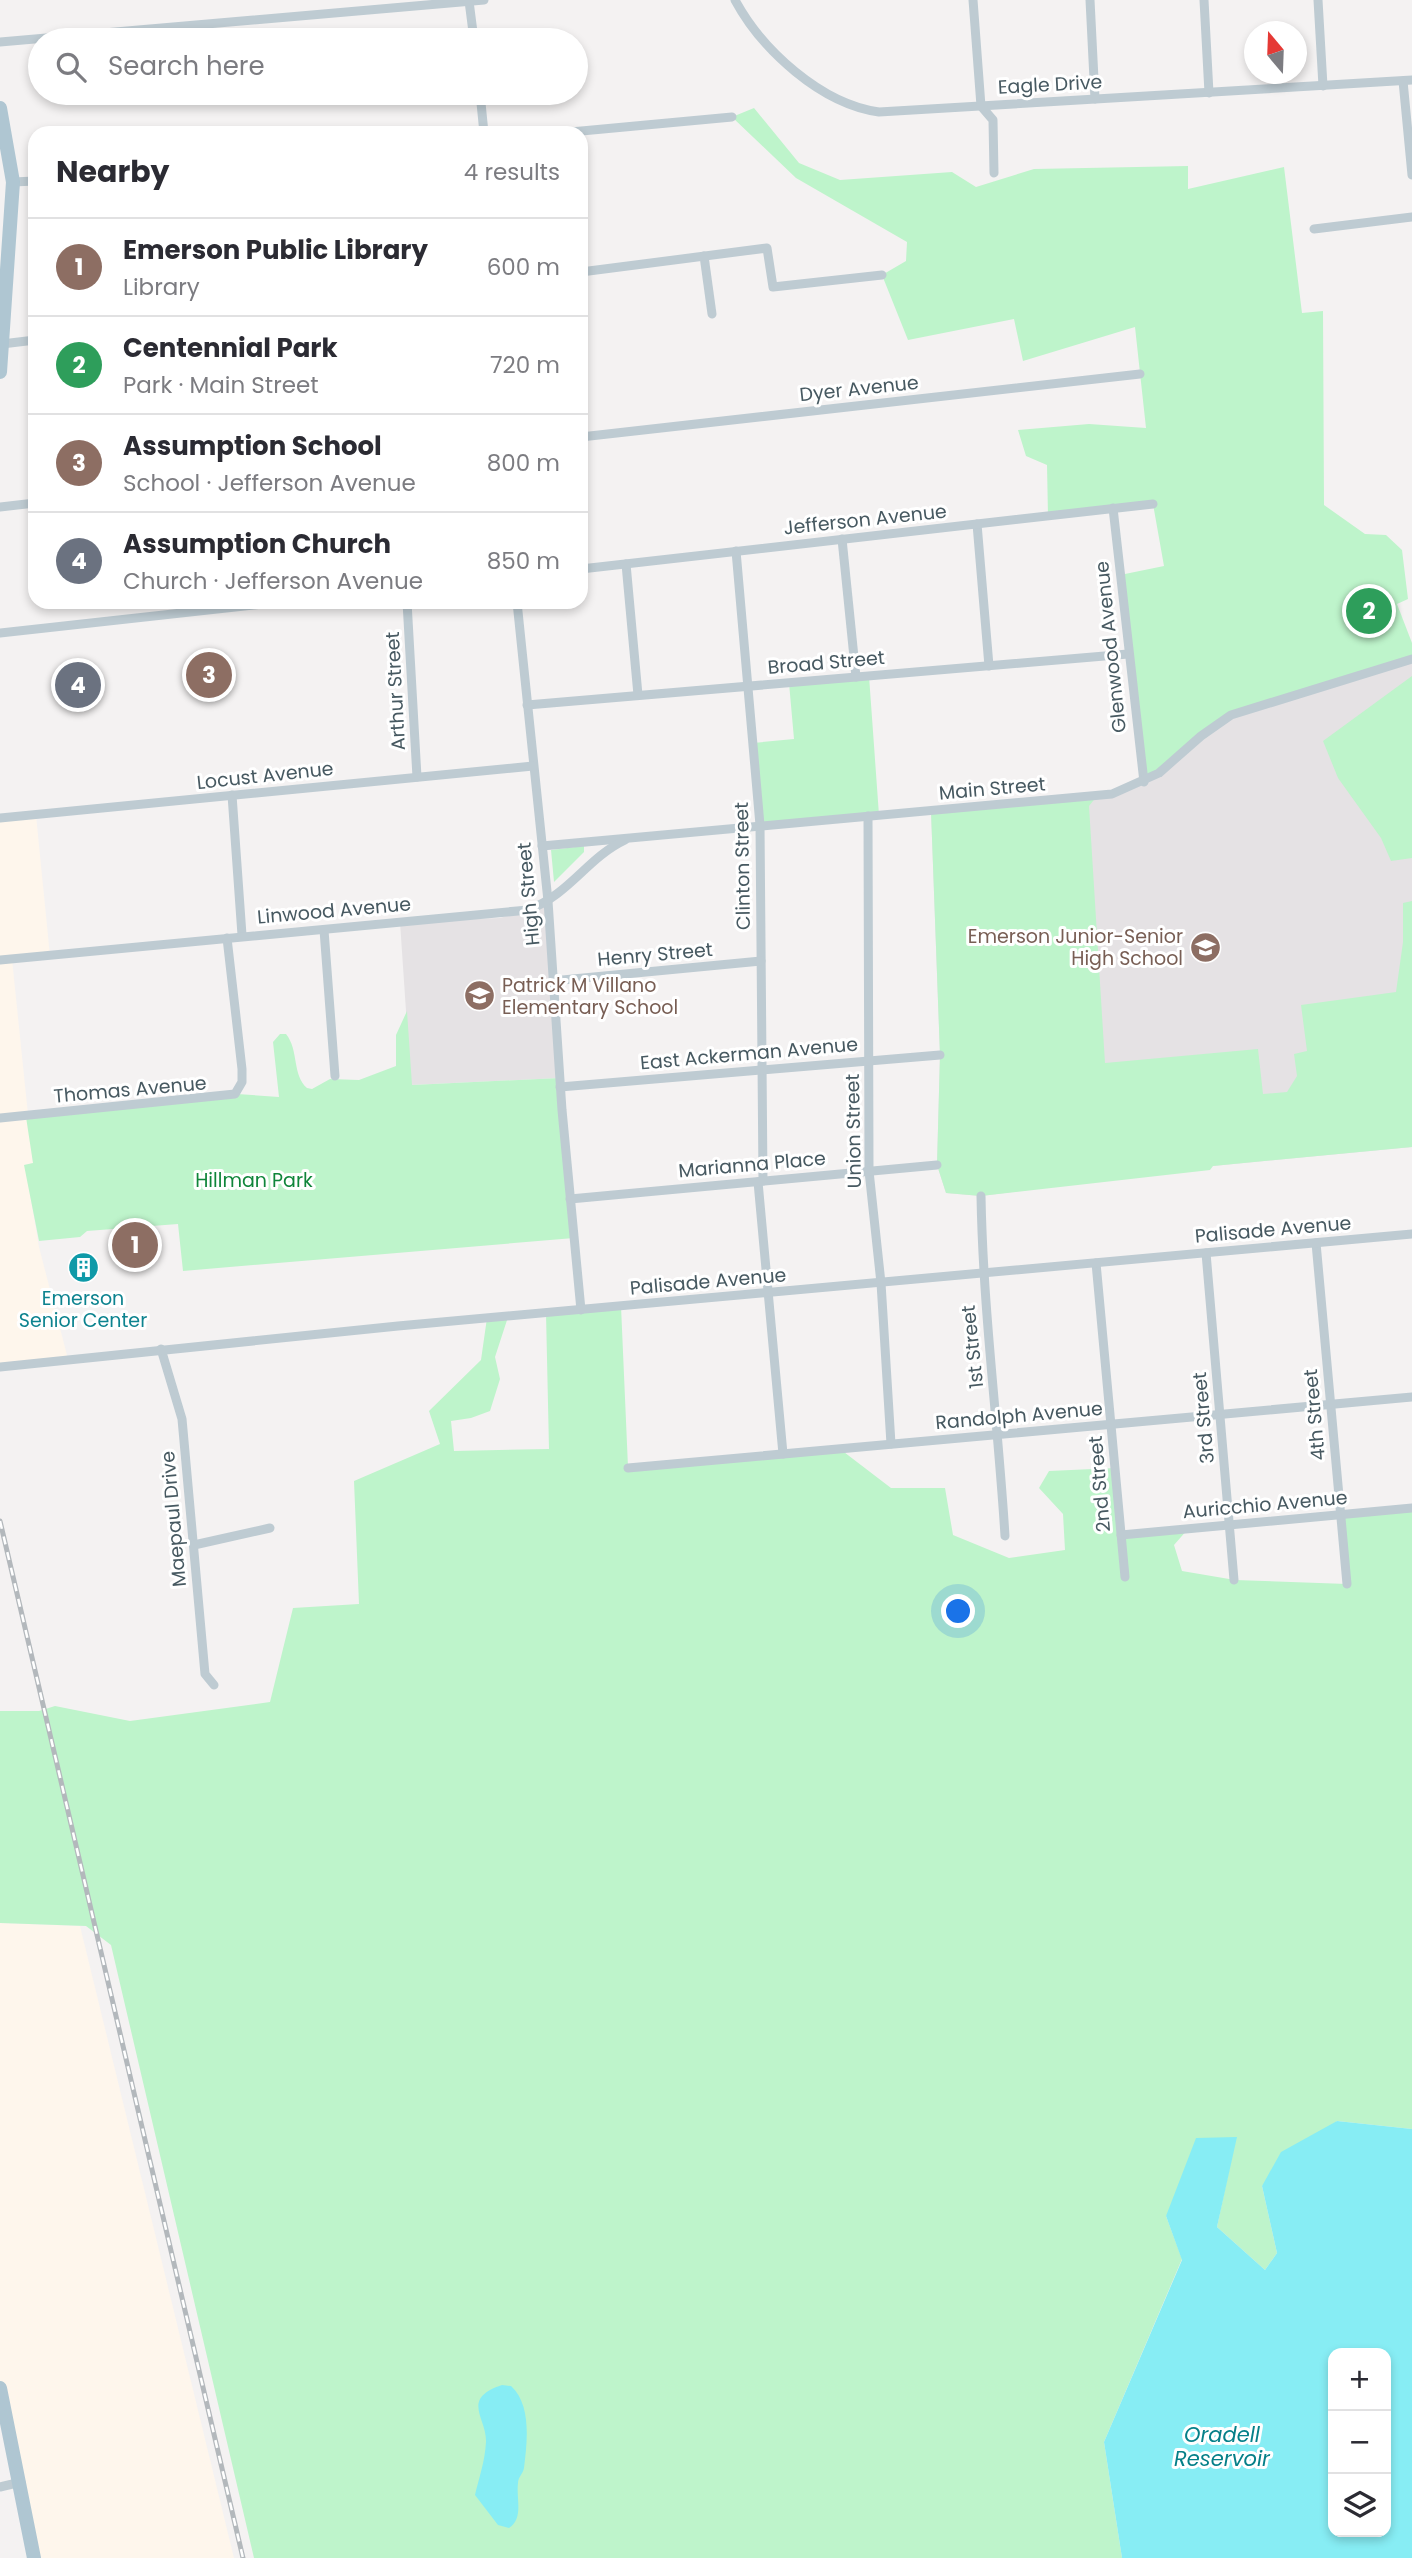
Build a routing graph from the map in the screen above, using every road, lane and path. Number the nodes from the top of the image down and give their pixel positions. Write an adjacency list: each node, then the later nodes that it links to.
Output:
1 (484, 0): 7 (street)
2 (735, 0): 17 (street, Eagle Drive)
3 (973, 0): 17 (street)
4 (1090, 0): 15 (street)
5 (1204, 0): 14 (street)
6 (1318, 0): 13 (street)
7 (469, 2): 8 (street); 9 (street)
8 (164, 28)
9 (472, 28)
10 (28, 40): 11 (street)
11 (0, 42)
12 (1408, 80): 13 (street, Eagle Drive); 23 (street)
13 (1323, 86): 14 (street, Eagle Drive)
14 (1209, 93): 15 (street, Eagle Drive)
15 (1095, 99): 17 (street, Eagle Drive)
16 (481, 105): 20 (street)
17 (981, 106): 22 (street)
18 (0, 108): 25 (main road)
19 (732, 117): 21 (street)
20 (483, 126)
21 (588, 130)
22 (994, 173)
23 (1412, 175)
24 (28, 181): 25 (street)
25 (13, 183): 28 (main road)
26 (1412, 217): 27 (street)
27 (1314, 229)
28 (5, 243): 34 (main road)
29 (704, 256): 30 (street); 31 (street); 32 (street)
30 (588, 271)
31 (882, 275)
32 (712, 314)
33 (28, 341): 34 (street)
34 (2, 344): 35 (main road)
35 (0, 372)
36 (1140, 374): 37 (street, Dyer Avenue)
37 (588, 436)
38 (28, 504): 40 (street)
39 (1153, 504): 41 (street, Jefferson Avenue)
40 (0, 507)
41 (1113, 508): 42 (street, Jefferson Avenue); 51 (street, Glenwood Avenue)
42 (977, 524): 43 (street, Jefferson Avenue); 53 (street)
43 (842, 539): 44 (street, Jefferson Avenue); 54 (street)
44 (736, 551): 45 (street, Jefferson Avenue); 55 (street, Clinton Street)
45 (626, 564): 46 (street, Jefferson Avenue); 56 (street)
46 (588, 568)
47 (216, 609): 50 (street)
48 (407, 609): 59 (street, Arthur Street)
49 (518, 609): 57 (street, High Street)
50 (0, 633)
51 (1128, 654): 53 (street, Broad Street); 60 (street, Glenwood Avenue)
52 (1412, 659): 60 (street, Main Street)
53 (989, 666): 54 (street, Broad Street)
54 (856, 677): 55 (street, Broad Street)
55 (748, 686): 56 (street, Broad Street); 64 (street, Clinton Street)
56 (638, 695): 57 (street, Broad Street)
57 (527, 705): 58 (street, High Street)
58 (533, 766): 59 (street, Locust Avenue); 66 (street, High Street)
59 (417, 777): 61 (street, Locust Avenue)
60 (1144, 782): 62 (street, Main Street)
61 (232, 795): 63 (street, Locust Avenue); 69 (street)
62 (868, 816): 64 (street, Main Street); 75 (street, Union Street)
63 (0, 818)
64 (760, 825): 65 (street, Main Street); 72 (street, Clinton Street)
65 (648, 835): 66 (street, Main Street); 67 (street, Linwood Avenue)
66 (542, 846): 67 (street, High Street)
67 (548, 901): 68 (street, Linwood Avenue); 73 (street, High Street)
68 (324, 930): 69 (street, Linwood Avenue); 77 (street)
69 (242, 935): 70 (street, Linwood Avenue)
70 (227, 938): 71 (street, Linwood Avenue); 79 (street, Thomas Avenue)
71 (0, 960)
72 (761, 961): 73 (street, Henry Street); 76 (street, Clinton Street)
73 (552, 981): 78 (street, High Street)
74 (940, 1055): 75 (street, East Ackerman Avenue)
75 (869, 1059): 76 (street, East Ackerman Avenue); 81 (street, Union Street)
76 (762, 1070): 78 (street, East Ackerman Avenue); 82 (street, Clinton Street)
77 (335, 1076)
78 (561, 1087): 84 (street, High Street)
79 (0, 1118)
80 (937, 1166): 81 (street, Marianna Place)
81 (869, 1171): 82 (street, Marianna Place); 90 (street, Union Street)
82 (760, 1181): 84 (street, Marianna Place); 91 (street, Clinton Street)
83 (981, 1196): 89 (street, 1st Street)
84 (570, 1199): 92 (street, High Street)
85 (1412, 1234): 86 (street, Palisade Avenue)
86 (1316, 1243): 87 (street, Palisade Avenue); 96 (street, 4th Street)
87 (1206, 1253): 88 (street, Palisade Avenue); 97 (street, 3rd Street)
88 (1096, 1263): 89 (street, Palisade Avenue); 98 (street, 2nd Street)
89 (982, 1273): 90 (street, Palisade Avenue); 99 (street, 1st Street)
90 (881, 1283): 91 (street, Palisade Avenue); 100 (street, Union Street)
91 (768, 1293): 92 (street, Palisade Avenue); 101 (street, Clinton Street)
92 (581, 1310): 93 (street, Palisade Avenue)
93 (162, 1349): 94 (street, Palisade Avenue); 109 (street, Maepaul Drive)
94 (4, 1366)
95 (1412, 1397): 96 (street, Randolph Avenue)
96 (1331, 1404): 97 (street, Randolph Avenue); 104 (street, 4th Street)
97 (1220, 1414): 98 (street, Randolph Avenue); 105 (street, 3rd Street)
98 (1111, 1424): 99 (street, Randolph Avenue); 107 (street, 2nd Street)
99 (999, 1434): 100 (street, Randolph Avenue); 108 (street, 1st Street)
100 (891, 1444): 101 (street, Randolph Avenue)
101 (783, 1454): 102 (street, Randolph Avenue)
102 (628, 1468)
103 (1412, 1508): 104 (street, Auricchio Avenue)
104 (1341, 1515): 105 (street, Auricchio Avenue); 112 (street, 4th Street)
105 (1230, 1524): 107 (street, Auricchio Avenue); 111 (street, 3rd Street)
106 (270, 1528): 109 (street)
107 (1121, 1535): 110 (street, 2nd Street)
108 (1006, 1536)
109 (194, 1545): 113 (street, Maepaul Drive)
110 (1125, 1577)
111 (1234, 1580)
112 (1347, 1584)
113 (214, 1685)
114 (0, 2388): 115 (main road)
115 (21, 2482): 116 (street); 117 (main road)
116 (0, 2487)
117 (34, 2558)

